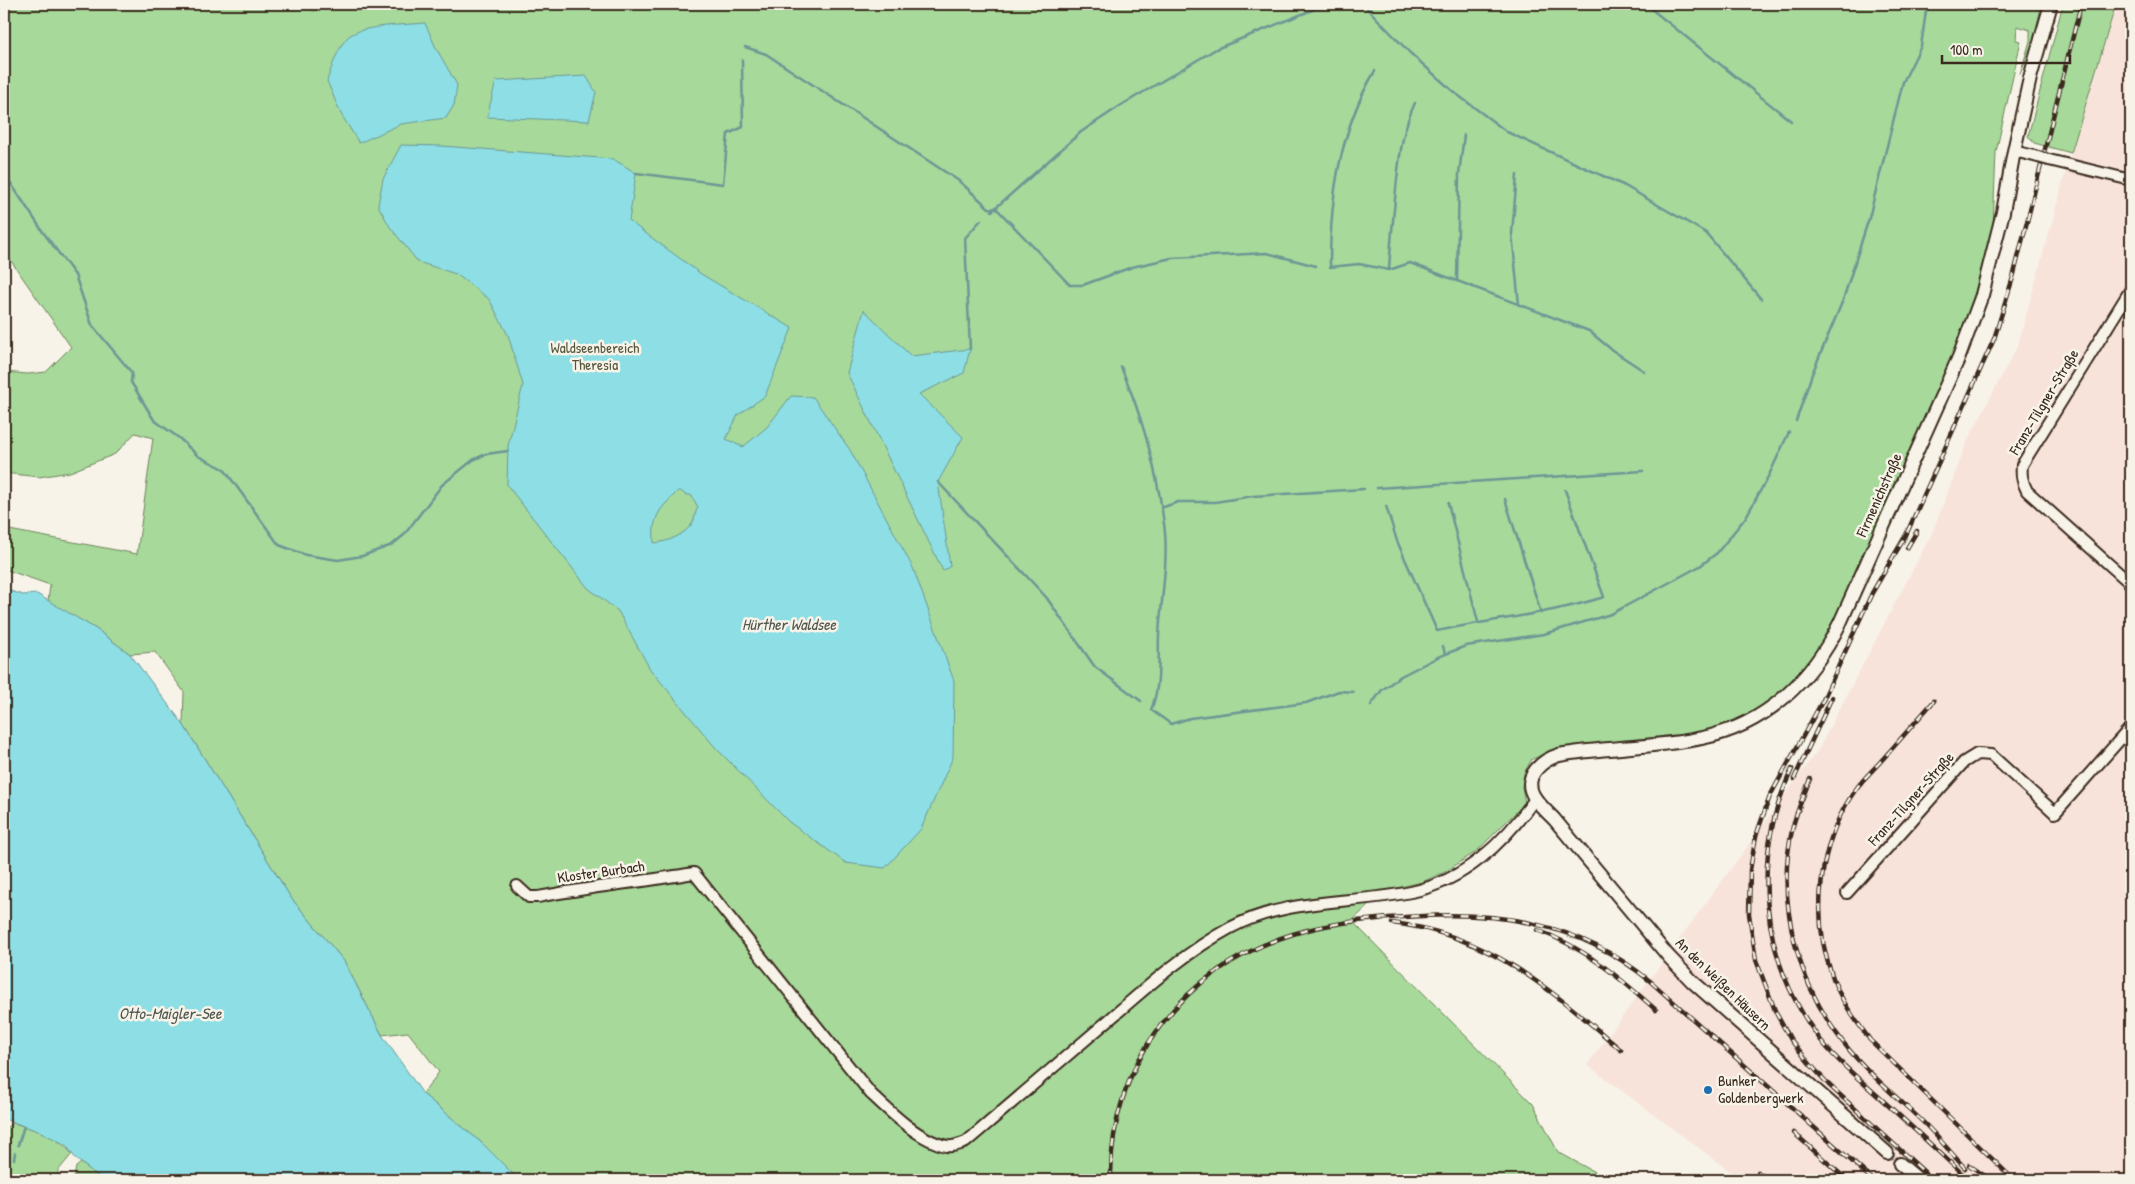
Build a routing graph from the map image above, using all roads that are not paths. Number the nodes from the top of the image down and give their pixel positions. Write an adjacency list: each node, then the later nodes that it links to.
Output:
1 (2051, 4): 2 (street, Firmenichstraße)
2 (2014, 151): 3 (street, bridge); 7 (street, Firmenichstraße)
3 (2131, 180)
4 (2131, 289): 5 (street, Franz-Tilgner-Straße)
5 (2131, 584)
6 (2131, 727): 9 (street, Franz-Tilgner-Straße)
7 (1535, 799): 8 (street, Kloster Burbach); 10 (street, An den Weißen Häusern)
8 (517, 886)
9 (1847, 893)
10 (1887, 1153)
11 (1900, 1164): 12 (street)
12 (1920, 1180)

